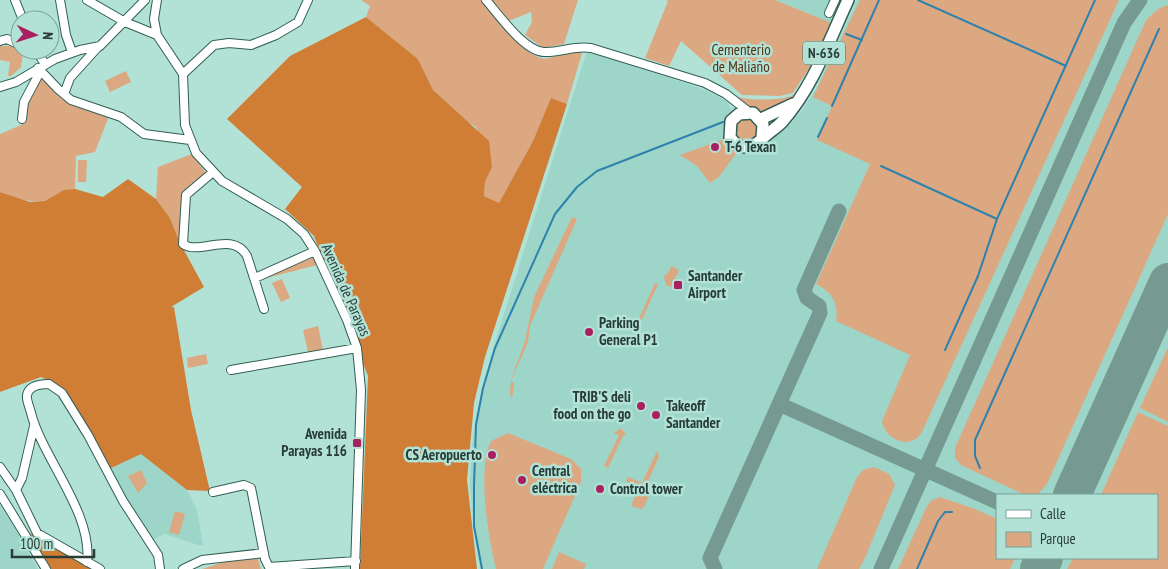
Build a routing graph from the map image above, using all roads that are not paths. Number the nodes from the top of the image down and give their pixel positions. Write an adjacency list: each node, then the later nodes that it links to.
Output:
1 (60, 0): 13 (street)
2 (87, 0): 10 (street)
3 (145, 0): 10 (street)
4 (157, 0): 11 (street)
5 (308, 0): 16 (street)
6 (486, 0): 19 (street)
7 (834, 0): 9 (street)
8 (848, 0): 20 (highway, N-636)
9 (829, 13)
10 (125, 22): 11 (street); 12 (street)
11 (156, 35): 16 (street)
12 (100, 46): 13 (street); 18 (street)
13 (72, 52): 15 (street)
14 (38, 60): 15 (street)
15 (41, 67): 17 (street); 18 (street); 23 (street)
16 (183, 74): 26 (street, Avenida de Parayas)
17 (0, 87)
18 (64, 94): 26 (street)
19 (733, 100): 21 (street); 22 (street)
20 (794, 103): 24 (highway); 25 (highway, N-636)
21 (749, 112): 22 (highway); 24 (highway)
22 (734, 117): 25 (highway, N-636)
23 (22, 119)
24 (761, 119): 25 (highway)
25 (762, 138)
26 (190, 140): 27 (street, Avenida de Parayas)
27 (212, 172): 28 (street, Avenida de Parayas); 29 (street)
28 (315, 252): 29 (street); 31 (street, Avenida de Parayas)
29 (255, 278): 30 (street)
30 (264, 308)
31 (357, 348): 32 (street); 40 (street, Avenida de Parayas)
32 (231, 370)
33 (34, 426): 35 (street); 39 (street); 43 (street)
34 (0, 467): 35 (street)
35 (16, 490): 39 (street)
36 (213, 492): 38 (street)
37 (0, 494): 41 (street)
38 (264, 553): 40 (street); 44 (street)
39 (87, 562): 42 (street)
40 (356, 565)
41 (46, 569)
42 (100, 569)
43 (160, 569)
44 (183, 569)

